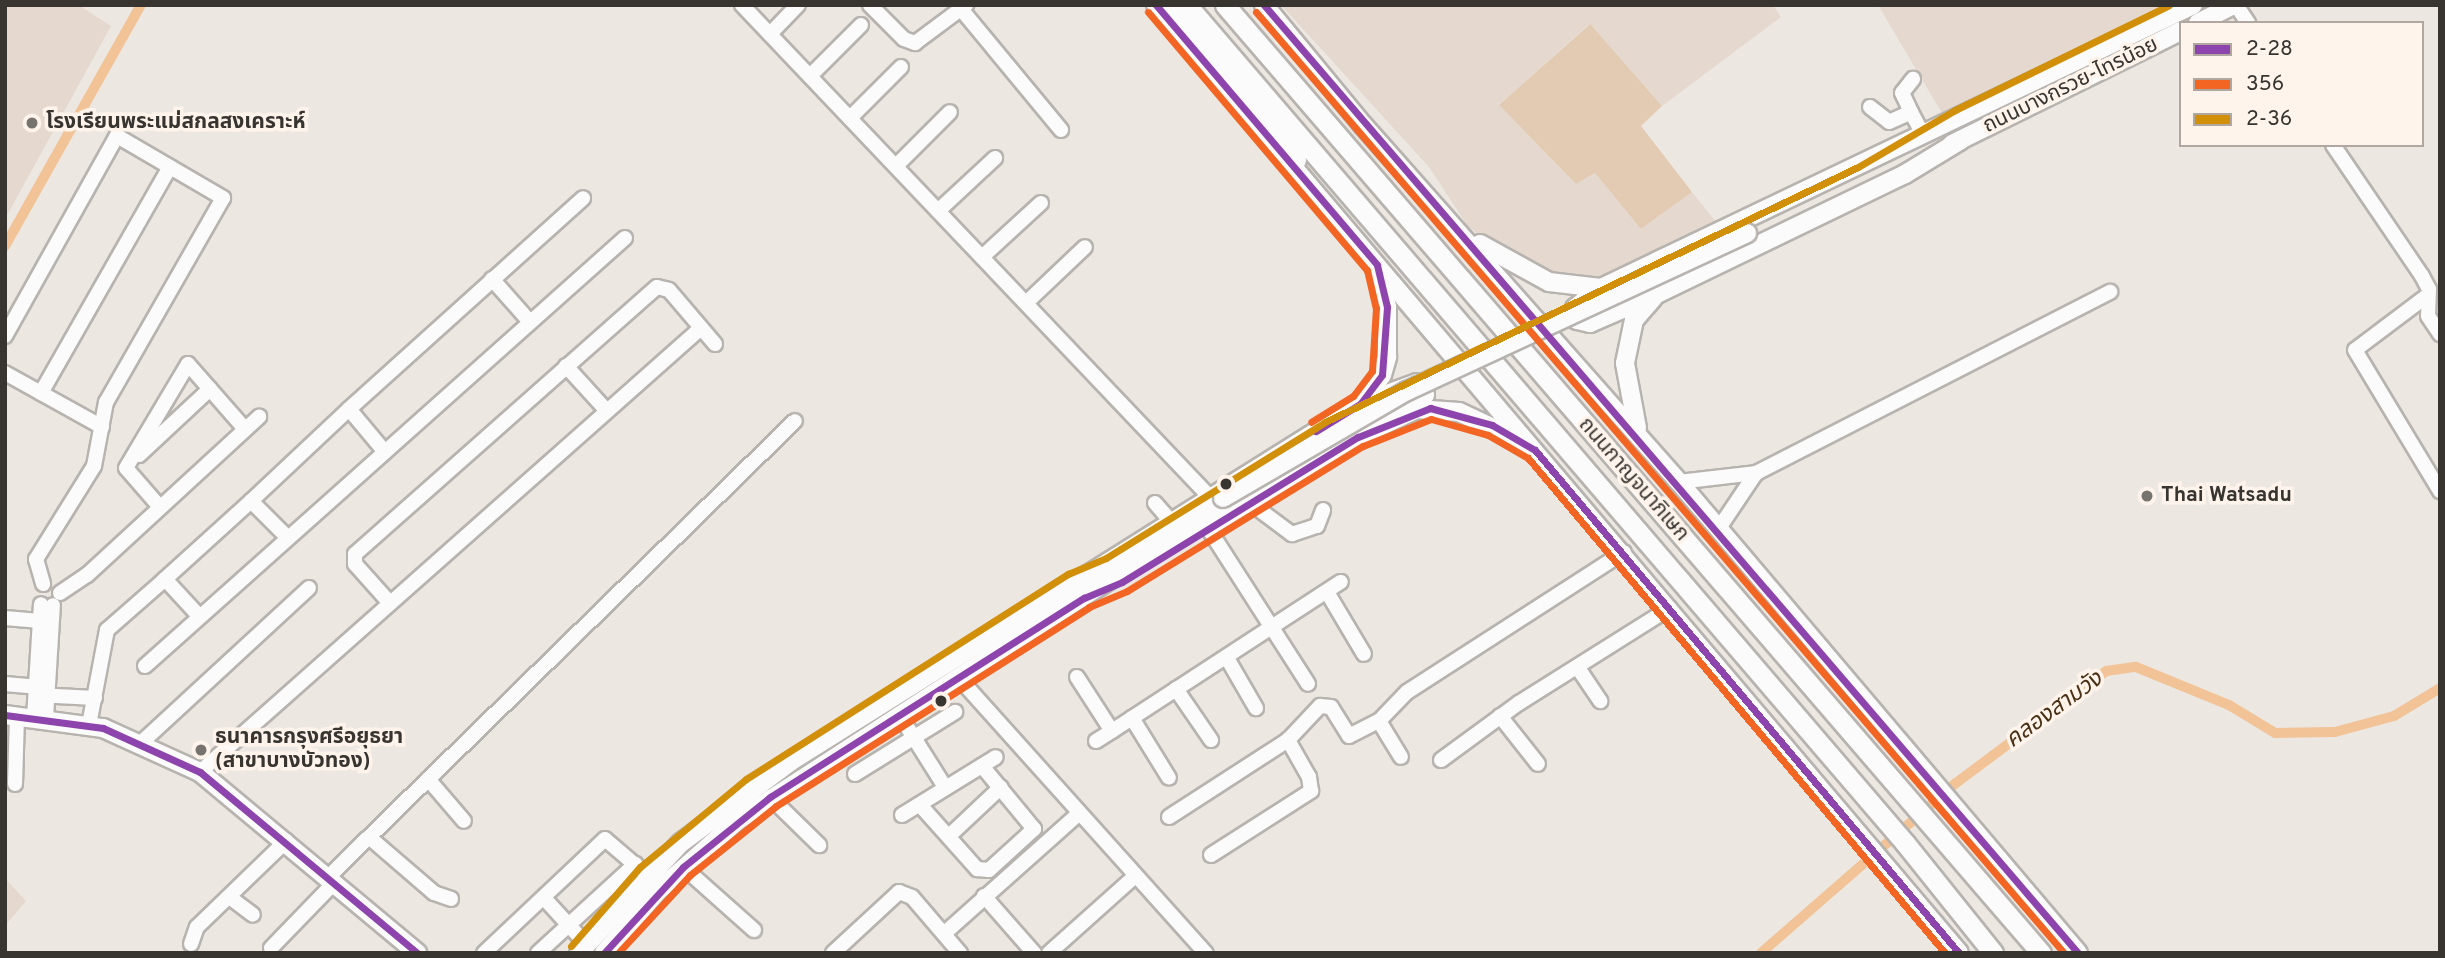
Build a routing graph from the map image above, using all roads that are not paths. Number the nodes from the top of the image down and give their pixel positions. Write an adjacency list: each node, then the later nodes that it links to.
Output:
1 (742, 5): 17 (street)
2 (798, 5): 17 (street)
3 (870, 5): 12 (street)
4 (1156, 5): 34 (main road)
5 (1174, 5): 34 (main road)
6 (1187, 5): 172 (highway, ถนนกาญจนาภิเษก)
7 (1225, 5): 173 (highway, ถนนกาญจนาภิเษก)
8 (1252, 5): 18 (main road)
9 (1264, 5): 18 (main road)
10 (2193, 5): 26 (main road, ถนนบางกรวย-ไทรน้อย)
11 (2234, 5): 13 (main road); 14 (street)
12 (963, 7): 27 (street)
13 (2202, 21)
14 (2246, 21)
15 (861, 25): 20 (street)
16 (2179, 32): 29 (main road, ถนนบางกรวย-ไทรน้อย)
17 (770, 34): 20 (street)
18 (1306, 57): 38 (main road)
19 (901, 67): 25 (street)
20 (810, 76): 25 (street)
21 (1913, 79): 24 (street)
22 (1870, 107): 24 (street)
23 (950, 112): 32 (street)
24 (1911, 112): 28 (street)
25 (850, 118): 32 (street)
26 (1960, 119): 28 (main road); 39 (main road)
27 (1061, 130)
28 (1923, 135): 45 (main road)
29 (1961, 140): 39 (main road); 47 (main road)
30 (2334, 147): 48 (street)
31 (995, 158): 37 (street)
32 (896, 166): 37 (street)
33 (170, 167): 53 (street); 58 (street); 65 (street)
34 (1311, 184): 43 (main road)
35 (583, 198): 44 (street)
36 (1041, 202): 42 (street)
37 (939, 211): 42 (street)
38 (1452, 223): 45 (main road); 67 (main road)
39 (1748, 236): 74 (main road)
40 (625, 238): 50 (street)
41 (1085, 247): 49 (street)
42 (982, 257): 49 (street)
43 (1377, 265): 59 (main road); 68 (main road)
44 (492, 279): 50 (street); 60 (street)
45 (1601, 288): 47 (main road)
46 (2110, 292): 71 (street)
47 (1657, 294): 67 (main road)
48 (2428, 295): 52 (street); 73 (street)
49 (1026, 303): 74 (street)
50 (530, 322): 69 (street)
51 (701, 328): 54 (street); 55 (street); 62 (street)
52 (2440, 334)
53 (5, 336)
54 (715, 344)
55 (566, 366): 62 (street); 92 (street)
56 (5, 373): 58 (street)
57 (210, 389): 66 (street); 70 (street); 70 (street)
58 (41, 393): 65 (street)
59 (1360, 404): 61 (main road); 74 (main road)
60 (349, 409): 69 (street); 75 (street)
61 (1417, 409): 68 (main road); 76 (main road)
62 (606, 410): 92 (street)
63 (259, 417): 66 (street)
64 (795, 421): 132 (street)
65 (102, 428): 87 (street)
66 (245, 429): 78 (street)
67 (1643, 440): 72 (main road)
68 (1535, 450): 84 (main road)
69 (385, 452): 83 (street)
70 (126, 468): 78 (street)
71 (1756, 473): 72 (street); 82 (street)
72 (1679, 482): 82 (main road)
73 (2440, 491)
74 (1219, 500): 80 (main road); 89 (main road)
75 (251, 501): 83 (street); 85 (street)
76 (1249, 502): 79 (street); 81 (main road)
77 (1155, 503): 80 (street)
78 (159, 506): 91 (street)
79 (1323, 510)
80 (1170, 520): 89 (main road)
81 (1208, 528): 89 (main road); 97 (street)
82 (1719, 528): 174 (main road)
83 (287, 537): 94 (street)
84 (1624, 552): 93 (main road); 116 (street)
85 (165, 579): 94 (street); 108 (street)
86 (1341, 582): 90 (street)
87 (43, 584): 91 (street); 91 (street)
88 (310, 588): 123 (street)
89 (1079, 591): 102 (main road); 148 (main road)
90 (1327, 592): 97 (street); 98 (street)
91 (52, 601): 96 (street); 107 (street)
92 (389, 602): 129 (street)
93 (1670, 608): 101 (street); 171 (main road)
94 (199, 616): 100 (street)
95 (5, 618): 96 (street)
96 (40, 621): 107 (street)
97 (1274, 627): 99 (street); 105 (street)
98 (1364, 654)
99 (1227, 658): 106 (street); 110 (street)
100 (145, 666)
101 (1578, 668): 109 (street); 113 (street)
102 (958, 677): 112 (main road); 139 (street)
103 (1077, 677): 118 (street)
104 (5, 684): 107 (street)
105 (1308, 684)
106 (1176, 689): 115 (street); 120 (street)
107 (41, 691): 108 (street); 114 (street)
108 (95, 698): 117 (street)
109 (1601, 701)
110 (1256, 708)
111 (955, 712): 119 (street)
112 (899, 714): 119 (street); 136 (main road)
113 (1500, 716): 126 (street); 127 (street)
114 (26, 717): 117 (main road); 133 (street)
115 (1132, 718): 118 (street); 131 (street)
116 (1379, 722): 121 (street); 125 (street)
117 (89, 725): 123 (main road)
118 (1112, 731): 122 (street)
119 (913, 737): 130 (street); 135 (street)
120 (1211, 740)
121 (1288, 740): 140 (street); 146 (street)
122 (1096, 741)
123 (142, 742): 129 (main road)
124 (996, 757): 128 (street)
125 (1401, 757)
126 (1441, 760)
127 (1538, 764)
128 (982, 766): 134 (street); 135 (street)
129 (200, 772): 144 (main road)
130 (855, 774)
131 (1168, 778)
132 (428, 779): 141 (street); 143 (street)
133 (15, 784)
134 (1001, 786): 142 (street); 142 (street)
135 (945, 787): 137 (street)
136 (770, 797): 145 (street); 147 (main road)
137 (919, 805): 138 (street); 142 (street)
138 (902, 815)
139 (1077, 815): 149 (street); 151 (street)
140 (1169, 817)
141 (464, 821)
142 (948, 836)
143 (369, 837): 150 (street); 154 (street)
144 (286, 841): 150 (main road); 153 (street)
145 (819, 845)
146 (1211, 855)
147 (683, 867): 157 (street); 165 (main road)
148 (641, 870): 152 (street); 156 (street); 161 (main road)
149 (1135, 876): 169 (street); 170 (street)
150 (332, 879): 160 (street); 162 (main road)
151 (984, 896): 158 (street); 168 (street)
152 (544, 898): 156 (street); 163 (street)
153 (232, 899): 155 (street); 159 (street)
154 (451, 899)
155 (253, 915)
156 (568, 926): 161 (street); 164 (street)
157 (754, 930)
158 (947, 931): 166 (street); 167 (street)
159 (191, 944)
160 (271, 948)
161 (582, 948)
162 (417, 953)
163 (485, 953)
164 (538, 953)
165 (604, 953)
166 (833, 953)
167 (960, 953)
168 (1034, 953)
169 (1049, 953)
170 (1206, 953)
171 (1959, 953)
172 (1993, 953)
173 (2041, 953)
174 (2078, 953)

